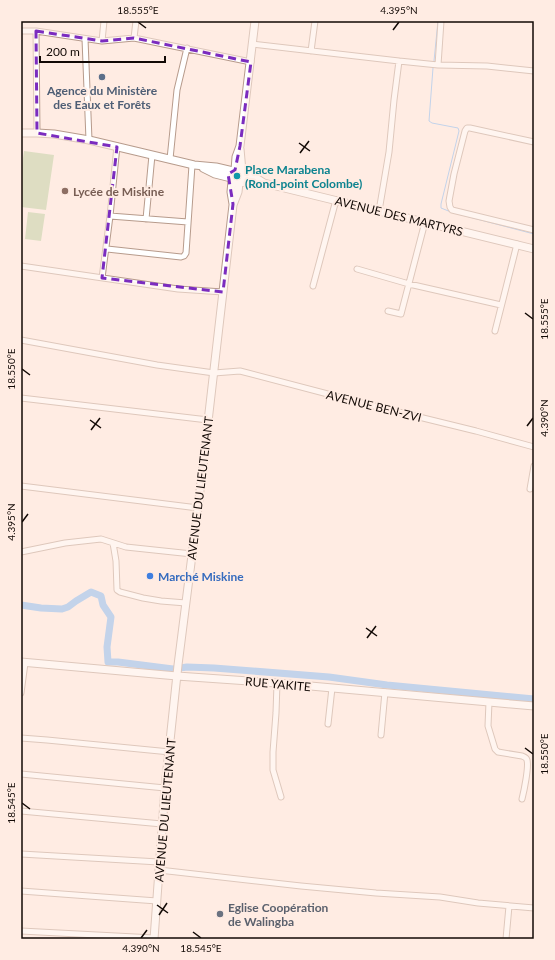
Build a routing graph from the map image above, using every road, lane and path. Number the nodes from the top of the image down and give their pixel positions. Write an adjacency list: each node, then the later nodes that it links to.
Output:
1 (104, 21): 10 (street)
2 (136, 21): 8 (street)
3 (255, 21): 11 (main road, AVENUE DU LIEUTENANT)
4 (315, 21): 13 (street)
5 (441, 21): 16 (street)
6 (21, 31): 7 (street)
7 (36, 31): 9 (street); 19 (street)
8 (134, 38): 10 (street); 12 (street)
9 (85, 39): 10 (street); 20 (street)
10 (102, 41)
11 (252, 44): 13 (street); 15 (main road, AVENUE DU LIEUTENANT)
12 (187, 48): 15 (street); 24 (street)
13 (312, 51): 14 (street)
14 (399, 61): 16 (street); 28 (street)
15 (251, 62): 26 (main road, AVENUE DU LIEUTENANT)
16 (438, 65): 17 (street)
17 (534, 71)
18 (21, 133): 19 (main road, AVENUE DES MARTYRS)
19 (37, 133): 20 (main road, AVENUE DES MARTYRS)
20 (89, 140): 22 (main road, AVENUE DES MARTYRS)
21 (534, 142): 33 (street)
22 (117, 146): 23 (main road, AVENUE DES MARTYRS); 29 (street)
23 (152, 155): 24 (main road, AVENUE DES MARTYRS); 30 (street)
24 (170, 159): 25 (main road, AVENUE DES MARTYRS)
25 (196, 166): 26 (main road, AVENUE DES MARTYRS); 31 (street)
26 (237, 176): 27 (main road, AVENUE DES MARTYRS); 42 (main road, AVENUE DU LIEUTENANT)
27 (336, 200): 28 (main road, AVENUE DES MARTYRS); 41 (street)
28 (379, 211): 32 (main road, AVENUE DES MARTYRS)
29 (110, 216): 30 (street); 36 (street)
30 (146, 218): 31 (street)
31 (188, 222): 36 (street)
32 (425, 222): 34 (main road, AVENUE DES MARTYRS); 40 (street)
33 (534, 230)
34 (517, 244): 35 (main road, AVENUE DES MARTYRS); 43 (street)
35 (534, 248)
36 (107, 249): 39 (street)
37 (21, 266): 39 (street)
38 (357, 269): 40 (street)
39 (102, 278): 42 (street)
40 (409, 284): 43 (street); 44 (street)
41 (313, 286)
42 (223, 292): 47 (main road, AVENUE DU LIEUTENANT)
43 (501, 305): 45 (street)
44 (388, 311)
45 (494, 331)
46 (21, 340): 47 (street, AVENUE BEN-ZVI)
47 (214, 373): 49 (main road, AVENUE DU LIEUTENANT); 50 (street, AVENUE BEN-ZVI)
48 (21, 398): 49 (street)
49 (208, 420): 54 (main road, AVENUE DU LIEUTENANT)
50 (534, 447)
51 (534, 466): 53 (street)
52 (21, 486): 54 (street)
53 (530, 489)
54 (198, 508): 57 (main road, AVENUE DU LIEUTENANT)
55 (113, 543): 56 (street); 57 (street); 58 (street)
56 (21, 552)
57 (192, 554): 58 (main road, AVENUE DU LIEUTENANT)
58 (186, 603): 60 (main road, AVENUE DU LIEUTENANT)
59 (23, 663): 60 (main road, RUE YAKITE); 64 (street)
60 (177, 675): 61 (main road, RUE YAKITE); 70 (main road, AVENUE DU LIEUTENANT)
61 (277, 683): 62 (main road, RUE YAKITE); 73 (street)
62 (332, 688): 63 (main road, RUE YAKITE); 67 (street)
63 (385, 692): 65 (main road, RUE YAKITE); 68 (street)
64 (21, 693)
65 (489, 702): 66 (main road, RUE YAKITE); 74 (street)
66 (534, 706)
67 (328, 724)
68 (381, 735)
69 (21, 738): 70 (street)
70 (170, 752): 72 (main road, AVENUE DU LIEUTENANT)
71 (21, 774): 72 (street)
72 (165, 788): 76 (main road, AVENUE DU LIEUTENANT)
73 (281, 797)
74 (522, 799)
75 (21, 811): 76 (street)
76 (162, 824): 78 (main road, AVENUE DU LIEUTENANT)
77 (21, 854): 78 (street)
78 (159, 862): 79 (main road, AVENUE DU LIEUTENANT)
79 (159, 870): 81 (main road, AVENUE DU LIEUTENANT); 82 (street)
80 (21, 891): 81 (street)
81 (157, 901): 85 (main road, AVENUE DU LIEUTENANT)
82 (509, 906): 83 (street); 86 (street)
83 (534, 908)
84 (21, 931): 85 (street)
85 (154, 939)
86 (506, 939)

